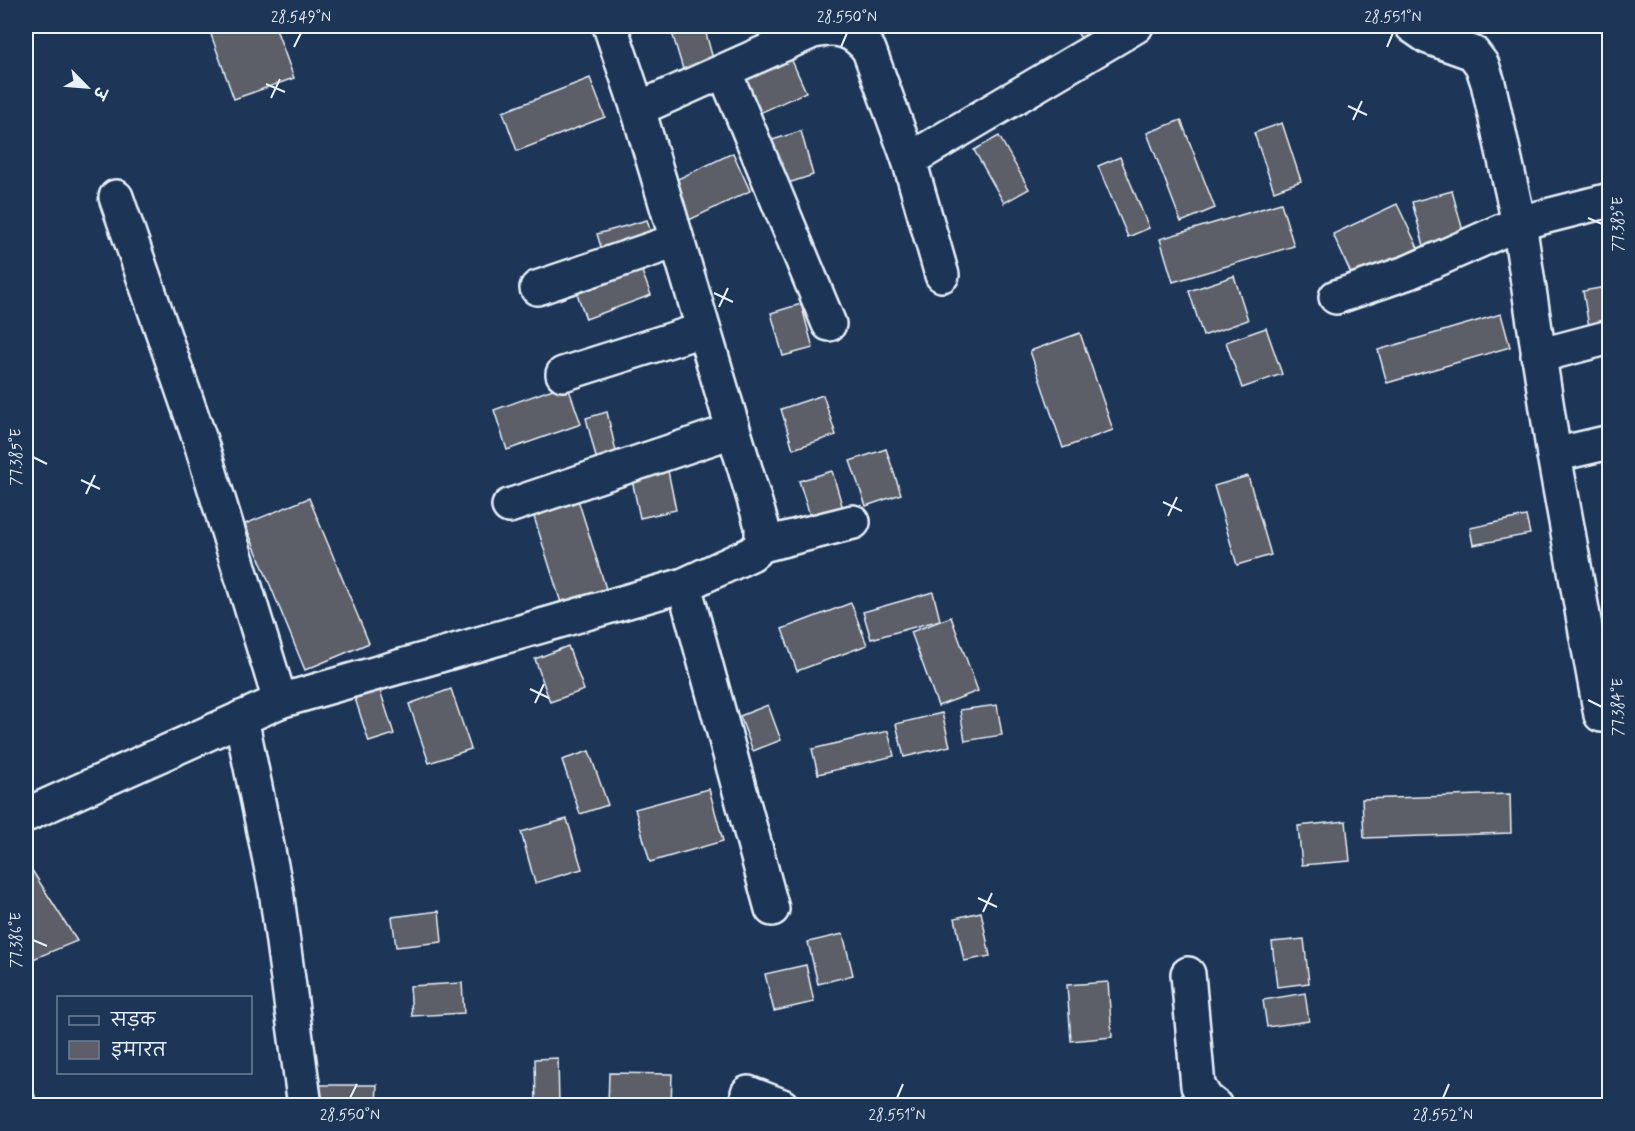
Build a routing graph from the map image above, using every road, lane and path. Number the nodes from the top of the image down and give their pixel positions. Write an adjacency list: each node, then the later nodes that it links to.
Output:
1 (610, 26): 5 (street)
2 (1136, 26): 6 (street)
3 (1412, 26): 9 (street)
4 (725, 73): 5 (street); 6 (street); 14 (street)
5 (638, 109): 10 (street)
6 (909, 160): 11 (street)
7 (116, 197): 26 (street)
8 (1610, 200): 9 (street)
9 (1519, 223): 13 (street); 17 (street)
10 (676, 241): 12 (street); 15 (street)
11 (942, 275)
12 (537, 288)
13 (1336, 297)
14 (829, 324)
15 (702, 330): 18 (street); 19 (street)
16 (1610, 337): 17 (street)
17 (1538, 356): 21 (street)
18 (563, 375)
19 (732, 430): 22 (street); 24 (street)
20 (1610, 442): 21 (street)
21 (1554, 455): 27 (street)
22 (509, 506)
23 (853, 522): 24 (street)
24 (762, 545): 25 (street)
25 (684, 585): 26 (street); 30 (street)
26 (280, 701): 28 (street)
27 (1601, 715)
28 (241, 718): 29 (street); 33 (street)
29 (26, 815)
30 (772, 909)
31 (1188, 974): 35 (street)
32 (748, 1093): 34 (street)
33 (305, 1106)
34 (782, 1106)
35 (1215, 1106)

